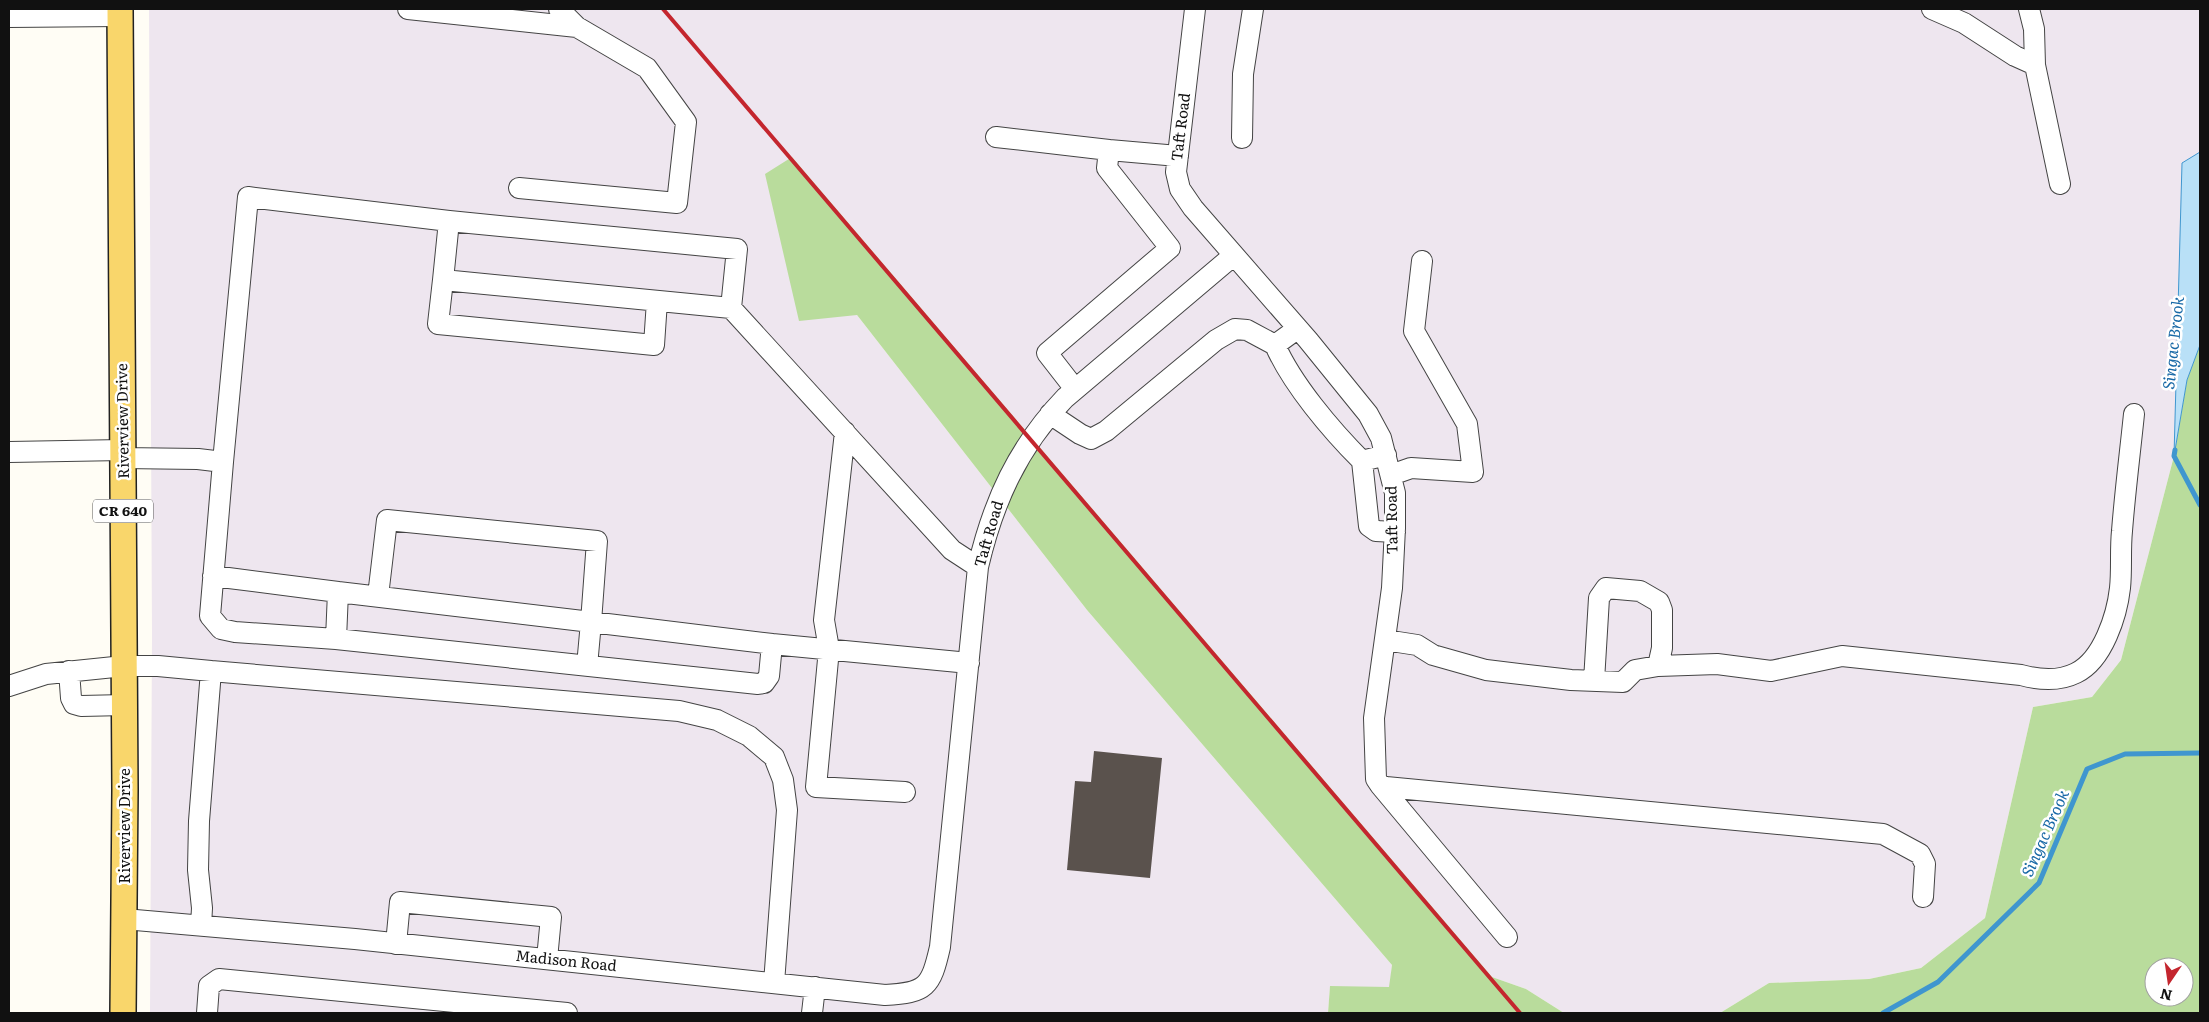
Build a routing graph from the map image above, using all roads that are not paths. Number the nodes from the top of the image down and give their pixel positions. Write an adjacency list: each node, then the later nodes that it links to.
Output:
1 (408, 9): 9 (street)
2 (559, 9): 9 (street)
3 (1195, 9): 14 (street, Taft Road)
4 (1253, 9): 12 (street)
5 (1932, 9): 10 (street)
6 (2029, 9): 10 (street)
7 (120, 12): 8 (street); 30 (main road, Riverview Drive / CR 640)
8 (9, 17)
9 (577, 27): 16 (street)
10 (2035, 65): 15 (street)
11 (996, 137): 13 (street)
12 (1242, 138)
13 (1109, 150): 14 (street); 25 (street)
14 (1178, 156): 18 (street, Taft Road)
15 (2060, 184)
16 (520, 188)
17 (449, 220): 20 (street); 22 (street); 33 (street)
18 (1234, 256): 23 (street, Taft Road); 25 (street, Taft Road)
19 (1422, 261): 34 (street)
20 (443, 280): 21 (street); 21 (street)
21 (657, 301): 22 (street)
22 (731, 308): 28 (street)
23 (1297, 329): 24 (street); 31 (street, Taft Road)
24 (1275, 345): 26 (street); 32 (street)
25 (1075, 389): 26 (street, Taft Road)
26 (1050, 414): 36 (street, Taft Road)
27 (2134, 414): 48 (street)
28 (845, 432): 36 (street); 44 (street)
29 (9, 452): 30 (street)
30 (123, 454): 33 (street); 46 (main road, Riverview Drive / CR 640)
31 (1386, 455): 32 (street); 34 (street, Taft Road)
32 (1362, 461): 35 (street)
33 (223, 462): 37 (street)
34 (1391, 475): 35 (street, Taft Road)
35 (1395, 532): 42 (street, Taft Road)
36 (978, 567): 45 (street, Taft Road)
37 (213, 576): 38 (street); 41 (street)
38 (338, 592): 39 (street); 41 (street)
39 (378, 596): 40 (street); 40 (street)
40 (591, 622): 43 (street); 47 (street)
41 (336, 639): 47 (street)
42 (1385, 640): 51 (street); 54 (street, Taft Road)
43 (772, 644): 44 (street); 47 (street)
44 (829, 649): 45 (street); 55 (street)
45 (969, 662): 57 (street, Taft Road)
46 (124, 666): 49 (street); 50 (street); 53 (main road, Riverview Drive / CR 640)
47 (588, 666)
48 (1658, 666): 51 (street); 51 (street)
49 (69, 671): 52 (street); 53 (street)
50 (211, 671): 59 (street); 63 (street)
51 (1594, 681)
52 (9, 686)
53 (125, 705): 58 (main road, Riverview Drive / CR 640)
54 (1380, 785): 56 (street); 60 (street)
55 (905, 792)
56 (1923, 897)
57 (944, 909): 64 (street, Madison Road)
58 (124, 919): 59 (street, Madison Road); 65 (main road, Riverview Drive / CR 640)
59 (201, 926): 61 (street, Madison Road)
60 (1507, 937)
61 (396, 944): 62 (street, Madison Road); 62 (street)
62 (547, 959): 63 (street, Madison Road)
63 (774, 983): 64 (street, Madison Road)
64 (815, 987): 68 (street)
65 (123, 1013)
66 (207, 1013): 67 (street)
67 (567, 1013)
68 (812, 1013)

